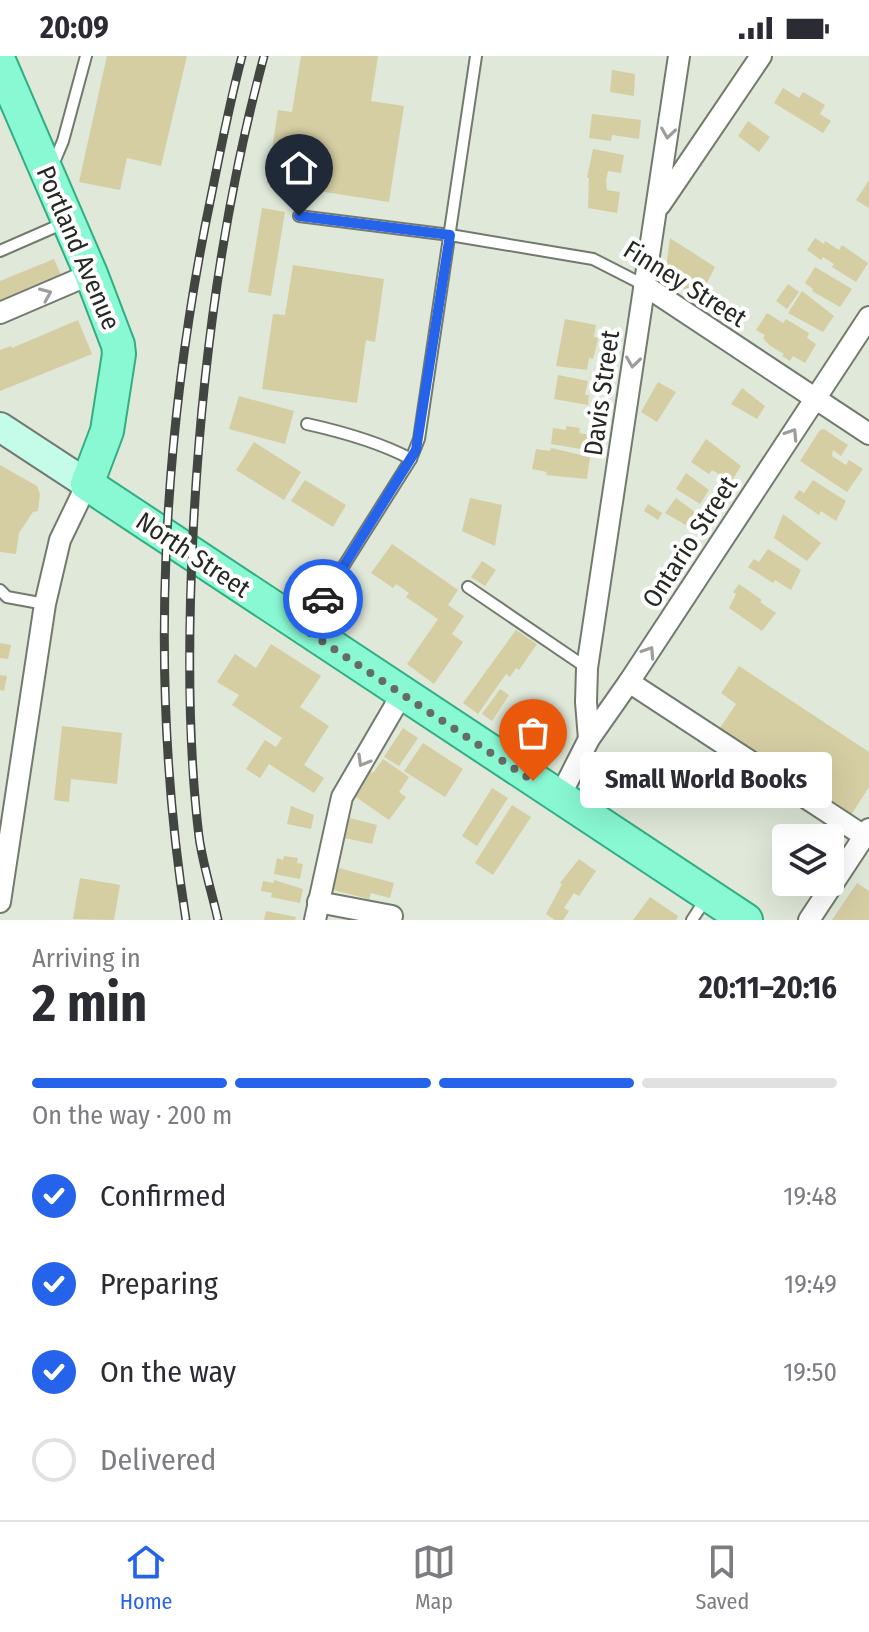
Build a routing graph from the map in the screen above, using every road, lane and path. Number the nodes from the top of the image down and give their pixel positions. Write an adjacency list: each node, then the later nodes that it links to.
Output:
1 (86, 56): 6 (lane)
2 (476, 56): 10 (lane)
3 (679, 56): 7 (street, Davis Street, one-way to 7)
4 (761, 56): 7 (street)
5 (0, 63): 6 (main road, Portland Avenue)
6 (49, 176): 9 (main road, Portland Avenue)
7 (656, 210): 13 (street, Davis Street)
8 (299, 216): 10 (lane, Finney Street)
9 (68, 221): 11 (lane); 12 (main road, Portland Avenue)
10 (450, 235): 13 (lane, Finney Street); 20 (lane)
11 (0, 251)
12 (91, 274): 14 (street, one-way to 12); 21 (main road, Portland Avenue)
13 (644, 285): 16 (street, Finney Street); 26 (street, Davis Street, one-way to 26)
14 (0, 313)
15 (869, 317): 16 (street, Ontario Street)
16 (815, 399): 19 (street, Finney Street); 27 (street, Ontario Street, one-way to 16)
17 (307, 424): 20 (lane)
18 (1, 430): 21 (street, North Street)
19 (869, 434)
20 (411, 459): 25 (lane)
21 (87, 484): 24 (street); 25 (main road, North Street)
22 (468, 587): 26 (lane)
23 (0, 590): 24 (lane)
24 (45, 604): 32 (street)
25 (304, 629): 28 (main road, North Street)
26 (587, 668): 29 (street, Davis Street)
27 (629, 682): 29 (street, Ontario Street); 31 (street)
28 (402, 694): 30 (main road, North Street); 34 (street, one-way to 34)
29 (589, 739): 30 (street, Ontario Street)
30 (559, 798): 33 (main road, North Street)
31 (867, 833): 37 (street)
32 (0, 902)
33 (700, 908): 36 (main road, North Street)
34 (316, 911): 35 (street)
35 (392, 916)
36 (746, 920)
37 (809, 920)

